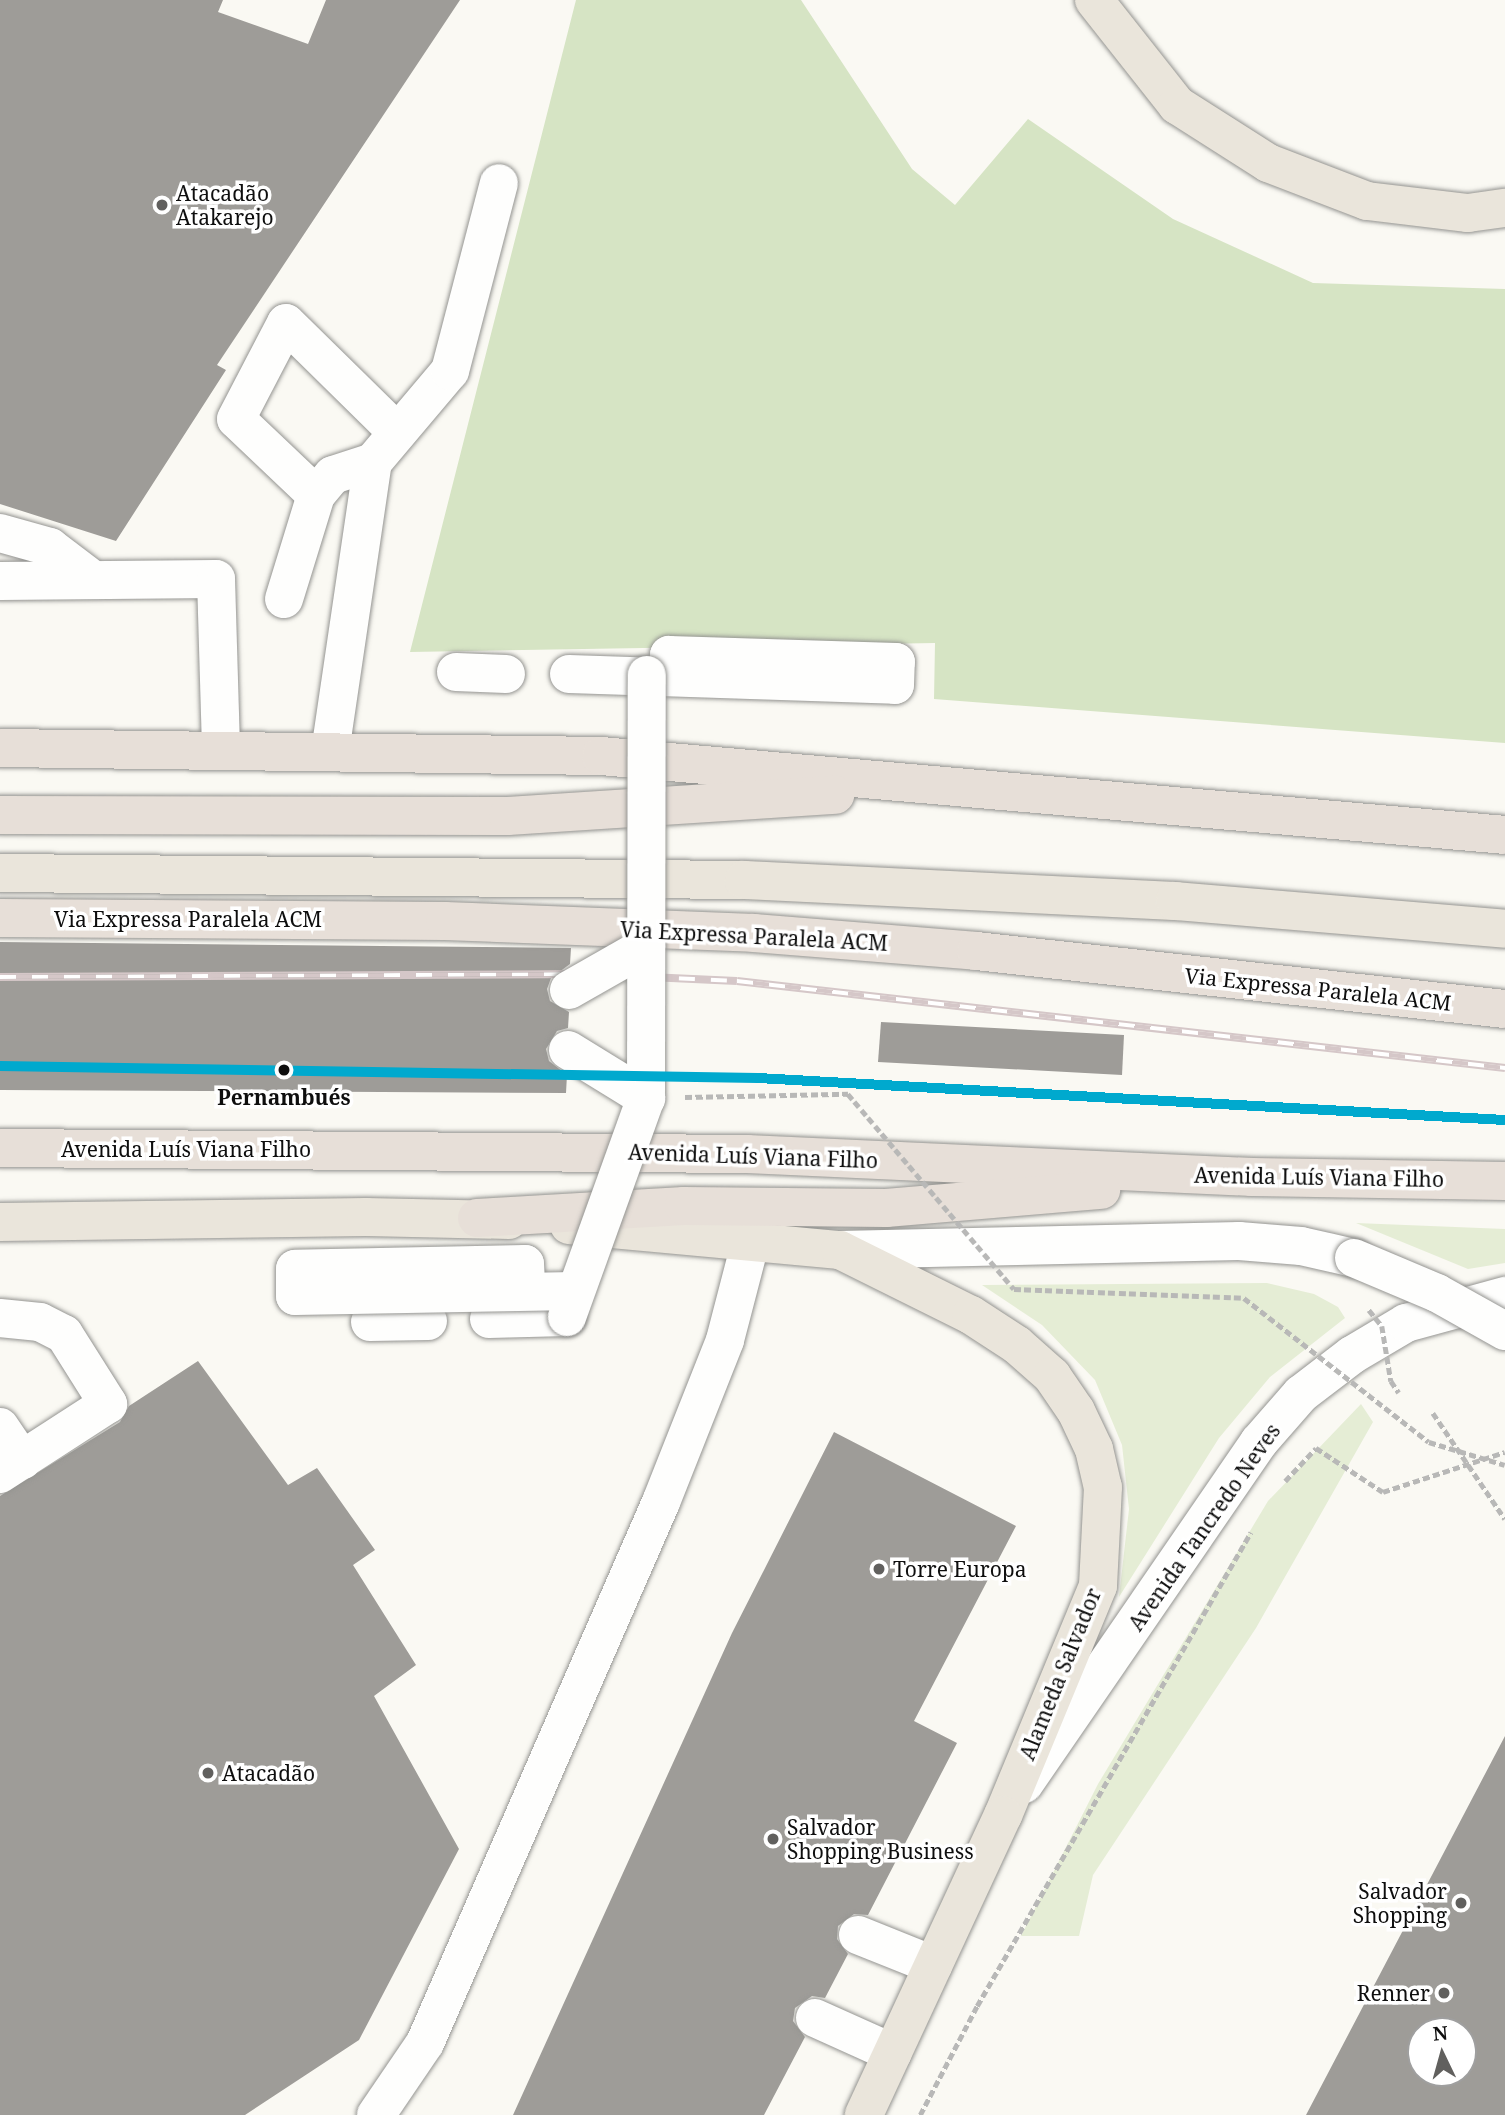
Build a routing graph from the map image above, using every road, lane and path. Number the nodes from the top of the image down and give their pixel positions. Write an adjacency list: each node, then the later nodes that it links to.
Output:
1 (1094, 0): 3 (main road)
2 (499, 183): 4 (street)
3 (1505, 208)
4 (397, 432): 5 (street); 6 (street)
5 (373, 462): 6 (street); 18 (street)
6 (316, 495): 10 (street)
7 (0, 533): 8 (street)
8 (92, 579): 9 (street); 17 (street)
9 (0, 581)
10 (284, 599)
11 (456, 673): 12 (street)
12 (506, 674)
13 (569, 674): 14 (street)
14 (647, 675): 15 (street); 25 (street, bridge)
15 (867, 677)
16 (0, 748): 17 (highway)
17 (221, 751): 18 (highway)
18 (330, 752): 19 (highway)
19 (970, 786): 20 (highway); 21 (highway)
20 (0, 815)
21 (1505, 835)
22 (0, 873): 24 (main road)
23 (0, 918): 27 (highway, Via Expressa Paralela ACM)
24 (1505, 929)
25 (646, 946): 26 (street, bridge); 29 (street, bridge)
26 (569, 990)
27 (1505, 1009)
28 (568, 1050): 29 (street, bridge)
29 (646, 1098): 37 (street, bridge); 49 (path, bridge)
30 (0, 1148): 31 (highway, Avenida Luís Viana Filho)
31 (1252, 1177): 32 (highway, Avenida Luís Viana Filho); 33 (highway)
32 (1505, 1181)
33 (477, 1217): 34 (main road, Alameda Salvador); 35 (main road, Alameda Salvador)
34 (0, 1222)
35 (751, 1240): 36 (main road, Alameda Salvador); 59 (street)
36 (840, 1250): 43 (street, bridge); 54 (main road, Alameda Salvador)
37 (575, 1291): 41 (street, bridge); 42 (street, bridge)
38 (1505, 1296): 54 (street, Avenida Tancredo Neves)
39 (1364, 1303): 44 (path, bridge)
40 (0, 1318): 50 (street)
41 (489, 1319)
42 (428, 1321)
43 (1505, 1331)
44 (1399, 1393)
45 (1433, 1413): 48 (path)
46 (0, 1427): 50 (street)
47 (1505, 1452): 48 (path)
48 (1468, 1464): 51 (path); 52 (path)
49 (1505, 1465)
50 (11, 1467)
51 (1283, 1485)
52 (1505, 1520)
53 (1255, 1525): 61 (path)
54 (1003, 1815): 56 (main road, Alameda Salvador)
55 (858, 1935): 56 (street)
56 (933, 1965): 58 (main road, Alameda Salvador)
57 (815, 2018): 58 (street)
58 (893, 2053): 60 (main road, Alameda Salvador)
59 (376, 2115)
60 (864, 2115)
61 (920, 2115)

